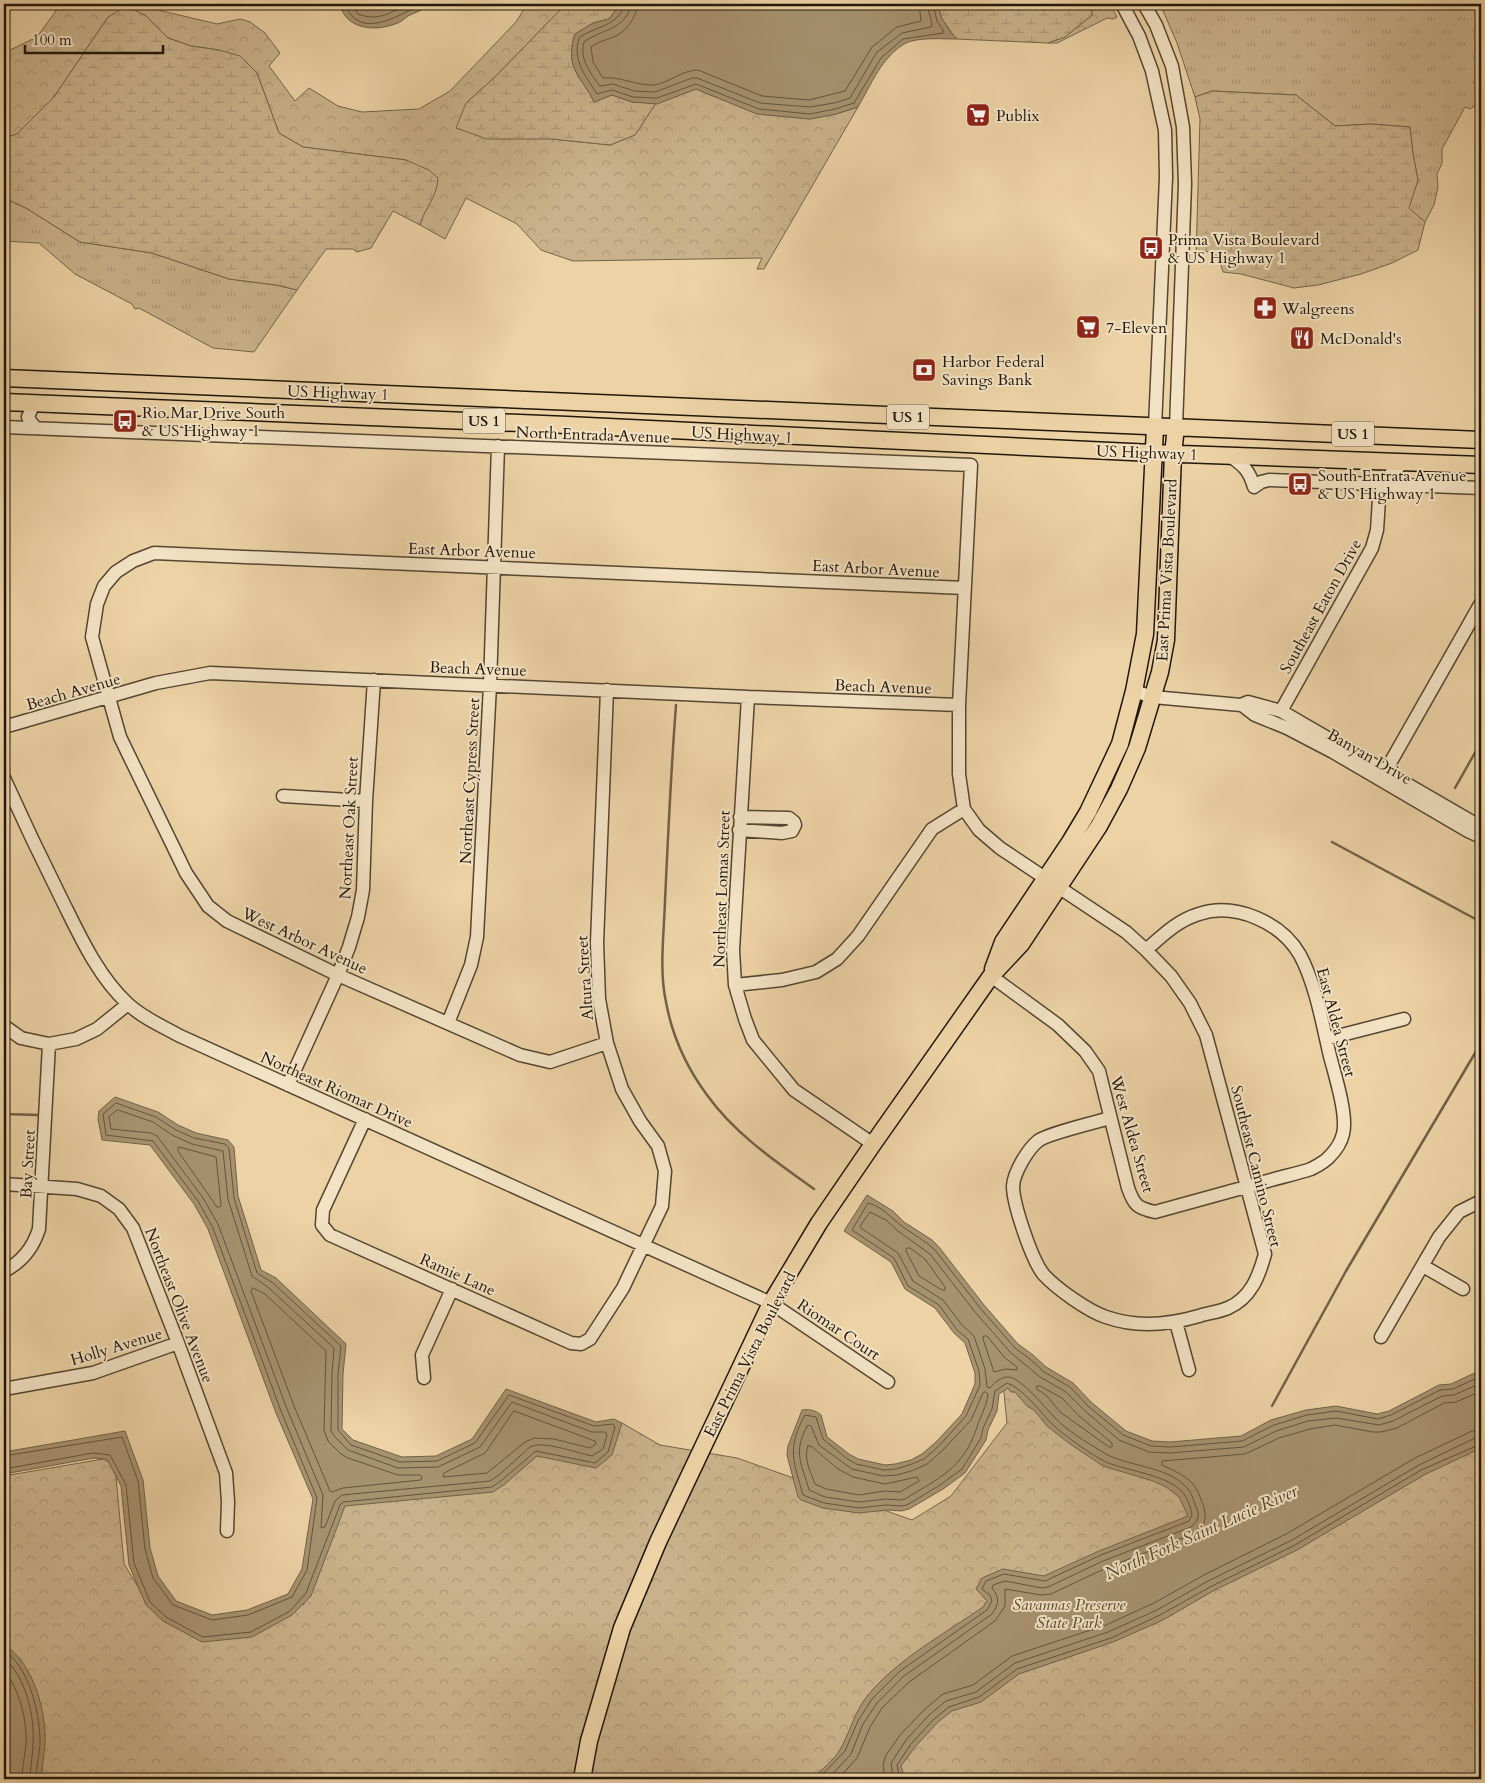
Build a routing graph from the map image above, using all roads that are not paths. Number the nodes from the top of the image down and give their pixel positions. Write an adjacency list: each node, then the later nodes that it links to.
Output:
1 (1122, 4): 12 (street, East Prima Vista Boulevard)
2 (1144, 4): 13 (street, East Prima Vista Boulevard)
3 (4, 378): 5 (main road, US Highway 1 / US 1)
4 (4, 402): 6 (main road, US Highway 1 / US 1)
5 (563, 402): 7 (main road, US Highway 1 / US 1); 8 (main road)
6 (34, 403): 8 (main road, US Highway 1 / US 1); 11 (street)
7 (608, 404): 9 (main road); 12 (main road, US Highway 1 / US 1)
8 (528, 423): 9 (main road, US Highway 1 / US 1)
9 (567, 425): 16 (main road, US Highway 1 / US 1)
10 (4, 427): 11 (street, North Entrada Avenue)
11 (35, 427): 15 (street, North Entrada Avenue)
12 (1155, 427): 13 (main road, US Highway 1 / US 1); 16 (main road, East Prima Vista Boulevard)
13 (1176, 427): 14 (main road, US Highway 1 / US 1); 17 (main road, East Prima Vista Boulevard)
14 (1481, 440)
15 (498, 446): 23 (street, Northeast Cypress Street); 24 (street, North Entrada Avenue)
16 (1153, 453): 17 (main road, US Highway 1 / US 1); 29 (main road, East Prima Vista Boulevard)
17 (1173, 454): 18 (main road, US Highway 1 / US 1); 30 (main road, East Prima Vista Boulevard)
18 (1230, 456): 19 (main road, US Highway 1 / US 1); 21 (street)
19 (1404, 462): 20 (main road, US Highway 1 / US 1); 21 (street)
20 (1481, 465)
21 (1380, 484): 22 (street); 35 (street, Southeast Eaton Drive)
22 (1481, 488)
23 (494, 567): 24 (street, East Arbor Avenue); 27 (street, Northeast Cypress Street); 32 (street, East Arbor Avenue)
24 (965, 588): 33 (street)
25 (1481, 603): 37 (street)
26 (374, 680): 27 (street, Beach Avenue); 32 (street, Beach Avenue); 40 (street, Northeast Oak Street)
27 (490, 684): 28 (street, Beach Avenue); 52 (street, Northeast Cypress Street)
28 (607, 690): 31 (street, Beach Avenue); 55 (street, Altura Street)
29 (1134, 691): 30 (street, Banyan Drive); 45 (main road, East Prima Vista Boulevard)
30 (1153, 696): 34 (street, Banyan Drive); 45 (main road, East Prima Vista Boulevard)
31 (748, 697): 33 (street, Beach Avenue); 49 (street, Northeast Lomas Street)
32 (109, 698): 36 (street, Beach Avenue); 47 (street, West Arbor Avenue)
33 (959, 705): 42 (street)
34 (1242, 705): 35 (street, Banyan Drive); 41 (street, Banyan Drive)
35 (1281, 711): 37 (street, Banyan Drive)
36 (4, 727)
37 (1385, 772): 41 (street, Banyan Drive)
38 (4, 778): 50 (street, Northeast Riomar Drive)
39 (283, 796): 40 (street)
40 (366, 801): 47 (street, Northeast Oak Street)
41 (1434, 806): 43 (street, Banyan Drive); 44 (street, Banyan Drive)
42 (964, 809): 45 (street, Southeast Camino Street); 49 (street)
43 (1481, 827)
44 (1481, 837)
45 (1052, 882): 46 (street, Southeast Camino Street); 48 (main road, East Prima Vista Boulevard)
46 (1146, 950): 54 (street, East Aldea Street); 63 (street, Southeast Camino Street)
47 (338, 975): 52 (street, West Arbor Avenue); 57 (street, Northeast Oak Street)
48 (991, 976): 58 (street, West Aldea Street); 60 (main road, East Prima Vista Boulevard)
49 (735, 985): 60 (street, Northeast Lomas Street)
50 (128, 1004): 56 (street); 57 (street, Northeast Riomar Drive)
51 (1404, 1019): 54 (street)
52 (448, 1023): 55 (street, West Arbor Avenue)
53 (4, 1026): 56 (street)
54 (1326, 1039): 63 (street, East Aldea Street)
55 (607, 1043): 65 (street, Altura Street)
56 (49, 1044): 62 (street, Bay Street)
57 (288, 1085): 59 (street, Northeast Riomar Drive)
58 (1110, 1118): 63 (street, West Aldea Street); 71 (street, Southeast Camino Street)
59 (365, 1119): 65 (street, Northeast Riomar Drive); 69 (street, Ramie Lane)
60 (873, 1144): 70 (main road, East Prima Vista Boulevard)
61 (4, 1184): 62 (street, Northeast Olive Avenue)
62 (42, 1186): 67 (street, Bay Street); 73 (street, Northeast Olive Avenue)
63 (1248, 1186): 71 (street, Southeast Camino Street)
64 (1481, 1201): 66 (street)
65 (644, 1246): 69 (street, Ramie Lane); 70 (street, Northeast Riomar Drive)
66 (1423, 1266): 68 (street); 72 (street)
67 (4, 1271)
68 (1464, 1289)
69 (452, 1290): 75 (street)
70 (771, 1303): 76 (street, Riomar Court); 79 (main road, East Prima Vista Boulevard)
71 (1176, 1322): 74 (street)
72 (1381, 1337)
73 (178, 1343): 77 (street, Holly Avenue); 78 (street, Northeast Olive Avenue)
74 (1189, 1370)
75 (424, 1378)
76 (888, 1382)
77 (4, 1389)
78 (227, 1532)
79 (582, 1779)

